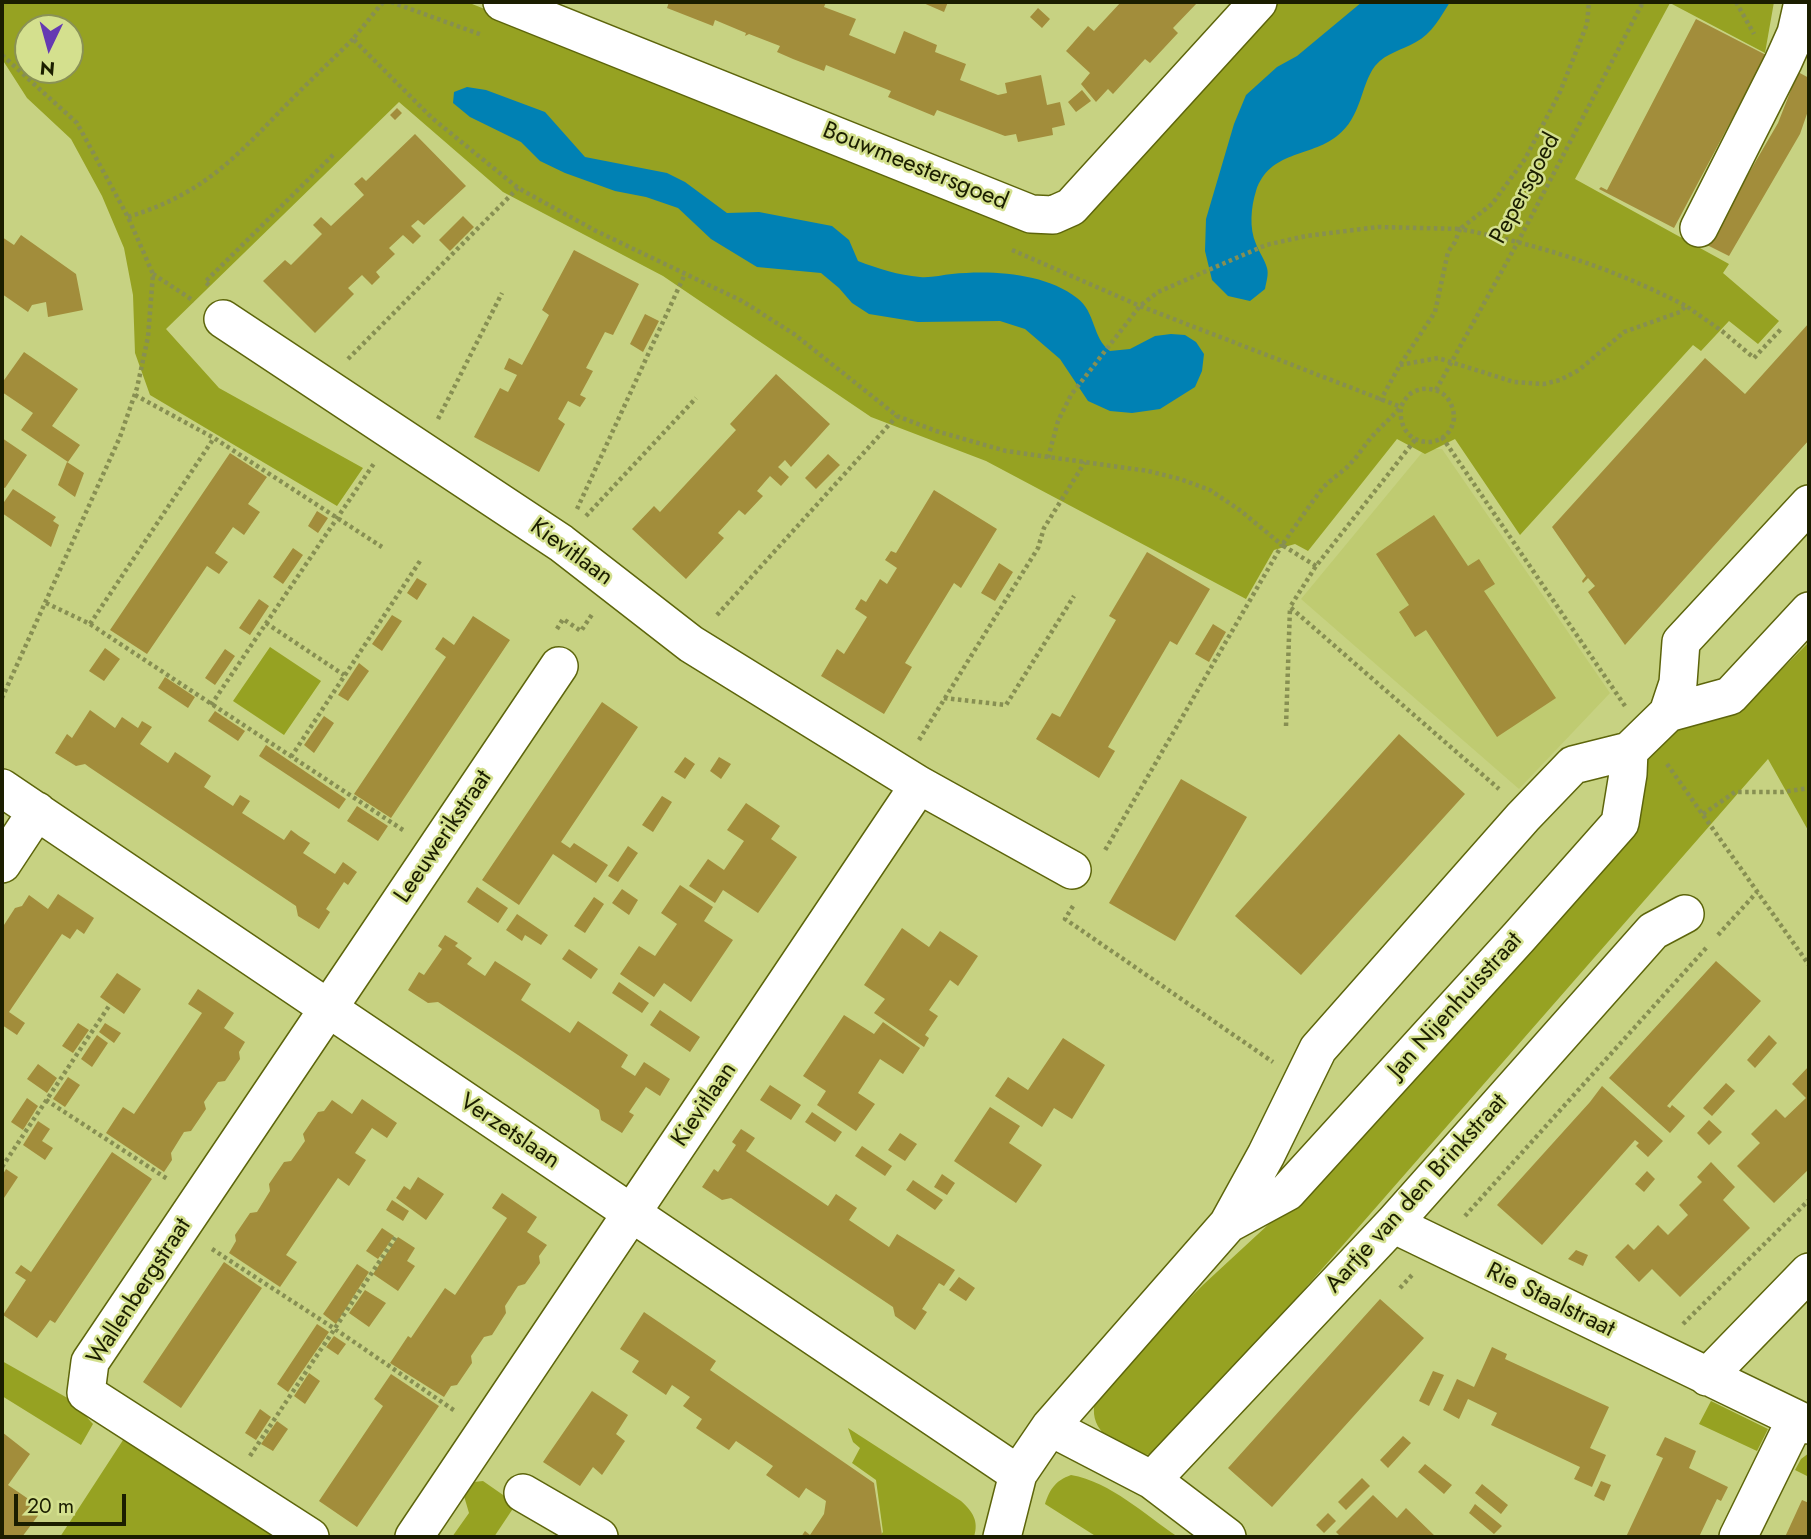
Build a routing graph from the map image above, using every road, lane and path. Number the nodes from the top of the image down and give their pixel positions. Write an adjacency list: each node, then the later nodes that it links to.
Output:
1 (383, 2): 7 (path)
2 (502, 2): 3 (street, Bouwmeestersgoed)
3 (1258, 2)
4 (1589, 2): 13 (path)
5 (1643, 2): 14 (path, Pepersgoed)
6 (1806, 2): 12 (street)
7 (353, 39): 10 (path); 11 (path)
8 (2, 55): 11 (path)
9 (335, 153): 19 (path)
10 (518, 188): 16 (path); 23 (path)
11 (128, 217): 15 (path)
12 (1699, 228)
13 (1460, 229): 14 (path); 22 (path); 34 (path)
14 (1519, 240): 18 (path); 21 (path, Pepersgoed)
15 (153, 274): 19 (path); 25 (path)
16 (685, 274): 29 (path); 38 (path)
17 (502, 293): 33 (path)
18 (1686, 306): 20 (path); 21 (path)
19 (223, 320): 23 (street, Kievitlaan)
20 (1782, 328)
21 (1453, 362): 22 (path); 24 (path, Pepersgoed)
22 (1400, 365): 27 (path)
23 (323, 384): 33 (street, Kievitlaan)
24 (1436, 390): 28 (path); 31 (path)
25 (135, 395): 30 (path); 45 (path)
26 (695, 398): 38 (path)
27 (1380, 401)
28 (1401, 407): 32 (path); 39 (path)
29 (897, 415): 34 (path); 51 (path)
30 (214, 438): 37 (path); 49 (path)
31 (1442, 438): 32 (path); 55 (path)
32 (1415, 440): 42 (path)
33 (409, 442): 37 (path); 38 (street, Kievitlaan)
34 (1048, 458): 35 (path)
35 (1085, 462): 39 (path); 57 (path)
36 (1809, 504): 60 (street, Jan Nijenhuisstraat)
37 (338, 517): 40 (path); 48 (path)
38 (561, 543): 43 (street, Kievitlaan)
39 (1282, 545): 42 (path); 70 (path)
40 (382, 547)
41 (420, 561): 54 (path)
42 (1316, 566): 46 (path)
43 (613, 584): 51 (street, Kievitlaan); 53 (path)
44 (1074, 596): 57 (path)
45 (46, 603): 49 (path); 56 (path)
46 (1290, 607): 59 (path); 67 (path)
47 (1809, 611): 60 (street, Jan Nijenhuisstraat)
48 (266, 623): 52 (path); 58 (path)
49 (90, 624): 58 (path)
50 (309, 642): 52 (path)
51 (691, 644): 62 (street, Kievitlaan)
52 (305, 649): 54 (path)
53 (556, 650): 68 (street, Leeuwerikstraat)
54 (344, 675): 61 (path)
55 (1615, 693)
56 (2, 698)
57 (944, 698): 62 (path)
58 (211, 705): 61 (path)
59 (1286, 726)
60 (1648, 732): 66 (path); 67 (street, Jan Nijenhuisstraat); 82 (street, Jan Nijenhuisstraat)
61 (290, 757): 68 (path)
62 (909, 779): 70 (street, Kievitlaan); 81 (street, Kievitlaan)
63 (1809, 788): 66 (path)
64 (2, 789): 65 (street, Verzetslaan)
65 (37, 811): 69 (street); 75 (street, Verzetslaan)
66 (1703, 814): 71 (path)
67 (1523, 817): 76 (street, Jan Nijenhuisstraat)
68 (435, 850): 75 (street, Leeuwerikstraat)
69 (2, 864)
70 (1080, 875): 76 (path)
71 (1758, 892): 73 (path); 85 (path)
72 (1685, 914): 83 (street, Aartje van den Brinkstraat)
73 (1809, 965)
74 (109, 1006): 77 (path)
75 (328, 1009): 80 (street, Wallenbergstraat); 81 (street, Verzetslaan)
76 (1300, 1085): 82 (street, Jan Nijenhuisstraat)
77 (46, 1100): 78 (path); 80 (path)
78 (2, 1167)
79 (1809, 1200): 89 (path)
80 (190, 1214): 88 (path); 96 (street, Wallenbergstraat)
81 (632, 1215): 93 (street); 94 (street, Verzetslaan)
82 (1228, 1224): 92 (street, Jan Nijenhuisstraat)
83 (1393, 1224): 85 (street, Rie Staalstraat); 95 (street, Aartje van den Brinkstraat)
84 (397, 1235): 88 (path)
85 (1437, 1247): 87 (path); 89 (street, Rie Staalstraat)
86 (1809, 1272): 90 (street)
87 (1400, 1288)
88 (335, 1329): 93 (path); 96 (path)
89 (1655, 1352): 90 (street, Rie Staalstraat)
90 (1707, 1377): 91 (street, Rie Staalstraat)
91 (1803, 1422): 103 (street)
92 (1050, 1427): 94 (street, Jan Nijenhuisstraat); 95 (street)
93 (485, 1432): 99 (street)
94 (1018, 1474): 101 (street, Jan Nijenhuisstraat)
95 (1152, 1480): 102 (street)
96 (231, 1486): 98 (street, Wallenbergstraat)
97 (523, 1493): 100 (street)
98 (310, 1537)
99 (414, 1537)
100 (599, 1537)
101 (1002, 1537)
102 (1227, 1537)
103 (1738, 1537)

